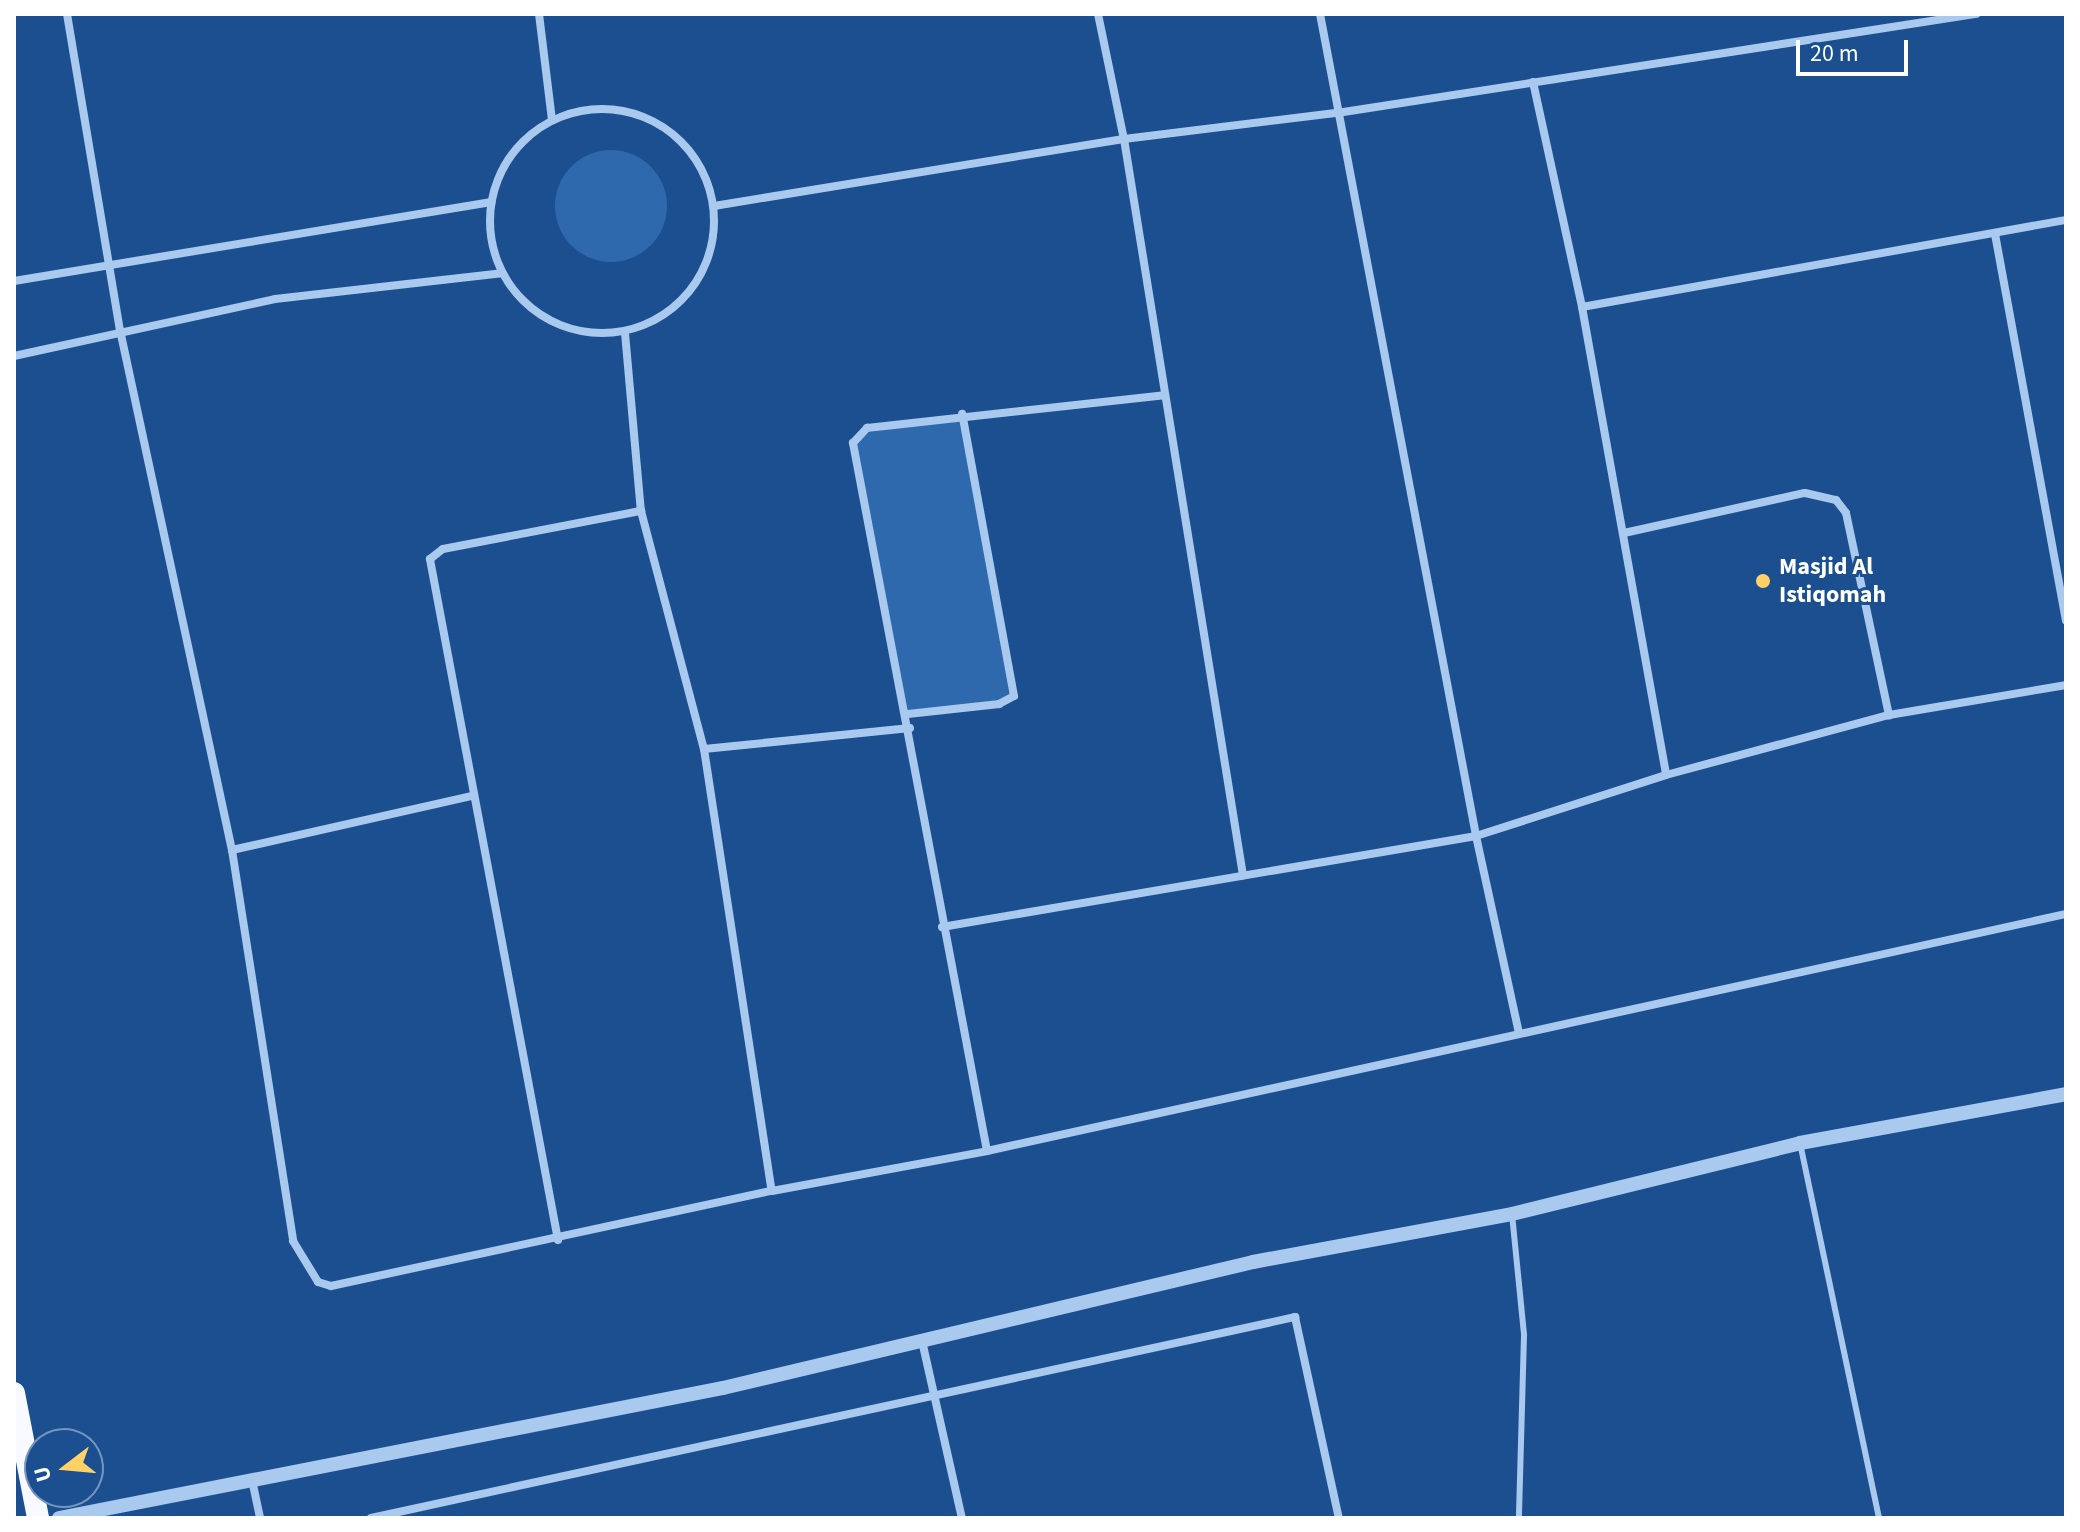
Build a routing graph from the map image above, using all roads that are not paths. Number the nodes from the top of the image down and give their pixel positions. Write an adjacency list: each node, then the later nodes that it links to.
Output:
1 (67, 14): 14 (street)
2 (539, 14): 8 (street)
3 (1098, 14): 9 (street)
4 (1320, 14): 7 (street)
5 (1976, 14): 6 (street)
6 (1533, 82): 7 (street); 17 (street)
7 (1337, 113): 9 (street); 33 (street)
8 (552, 120): 10 (street); 11 (street)
9 (1124, 139): 11 (street); 21 (street)
10 (492, 202): 14 (street); 15 (street)
11 (714, 206): 19 (street)
12 (2066, 220): 13 (street)
13 (1995, 234): 17 (street); 25 (street)
14 (108, 266): 16 (street); 18 (street)
15 (502, 273): 18 (street); 19 (street)
16 (14, 281)
17 (1582, 307): 24 (street)
18 (120, 330): 20 (street); 34 (street)
19 (625, 333): 23 (street)
20 (14, 356)
21 (1164, 395): 22 (street); 35 (street)
22 (962, 414): 27 (street); 27 (street)
23 (641, 511): 30 (street); 32 (street)
24 (1624, 533): 28 (street); 31 (street)
25 (2066, 621)
26 (2066, 685): 28 (street)
27 (908, 714): 29 (street)
28 (1889, 715): 31 (street)
29 (910, 728): 30 (street); 37 (street)
30 (704, 749): 42 (street)
31 (1666, 775): 33 (street)
32 (471, 796): 34 (street); 44 (street)
33 (1476, 836): 35 (street); 38 (street)
34 (232, 850): 44 (street)
35 (1243, 875): 37 (street)
36 (2066, 914): 38 (street)
37 (942, 927): 41 (street)
38 (1519, 1033): 41 (street)
39 (2066, 1094): 40 (street)
40 (1800, 1143): 43 (street); 56 (lane)
41 (987, 1151): 42 (street)
42 (772, 1191): 44 (street)
43 (1512, 1214): 45 (street); 55 (lane)
44 (558, 1240)
45 (922, 1341): 47 (street); 48 (street)
46 (14, 1393): 49 (highway)
47 (935, 1395): 52 (street); 53 (street); 54 (street)
48 (252, 1480): 50 (street); 51 (street)
49 (38, 1518)
50 (59, 1518)
51 (260, 1518)
52 (371, 1518)
53 (962, 1518)
54 (1339, 1518)
55 (1519, 1518)
56 (1879, 1518)

